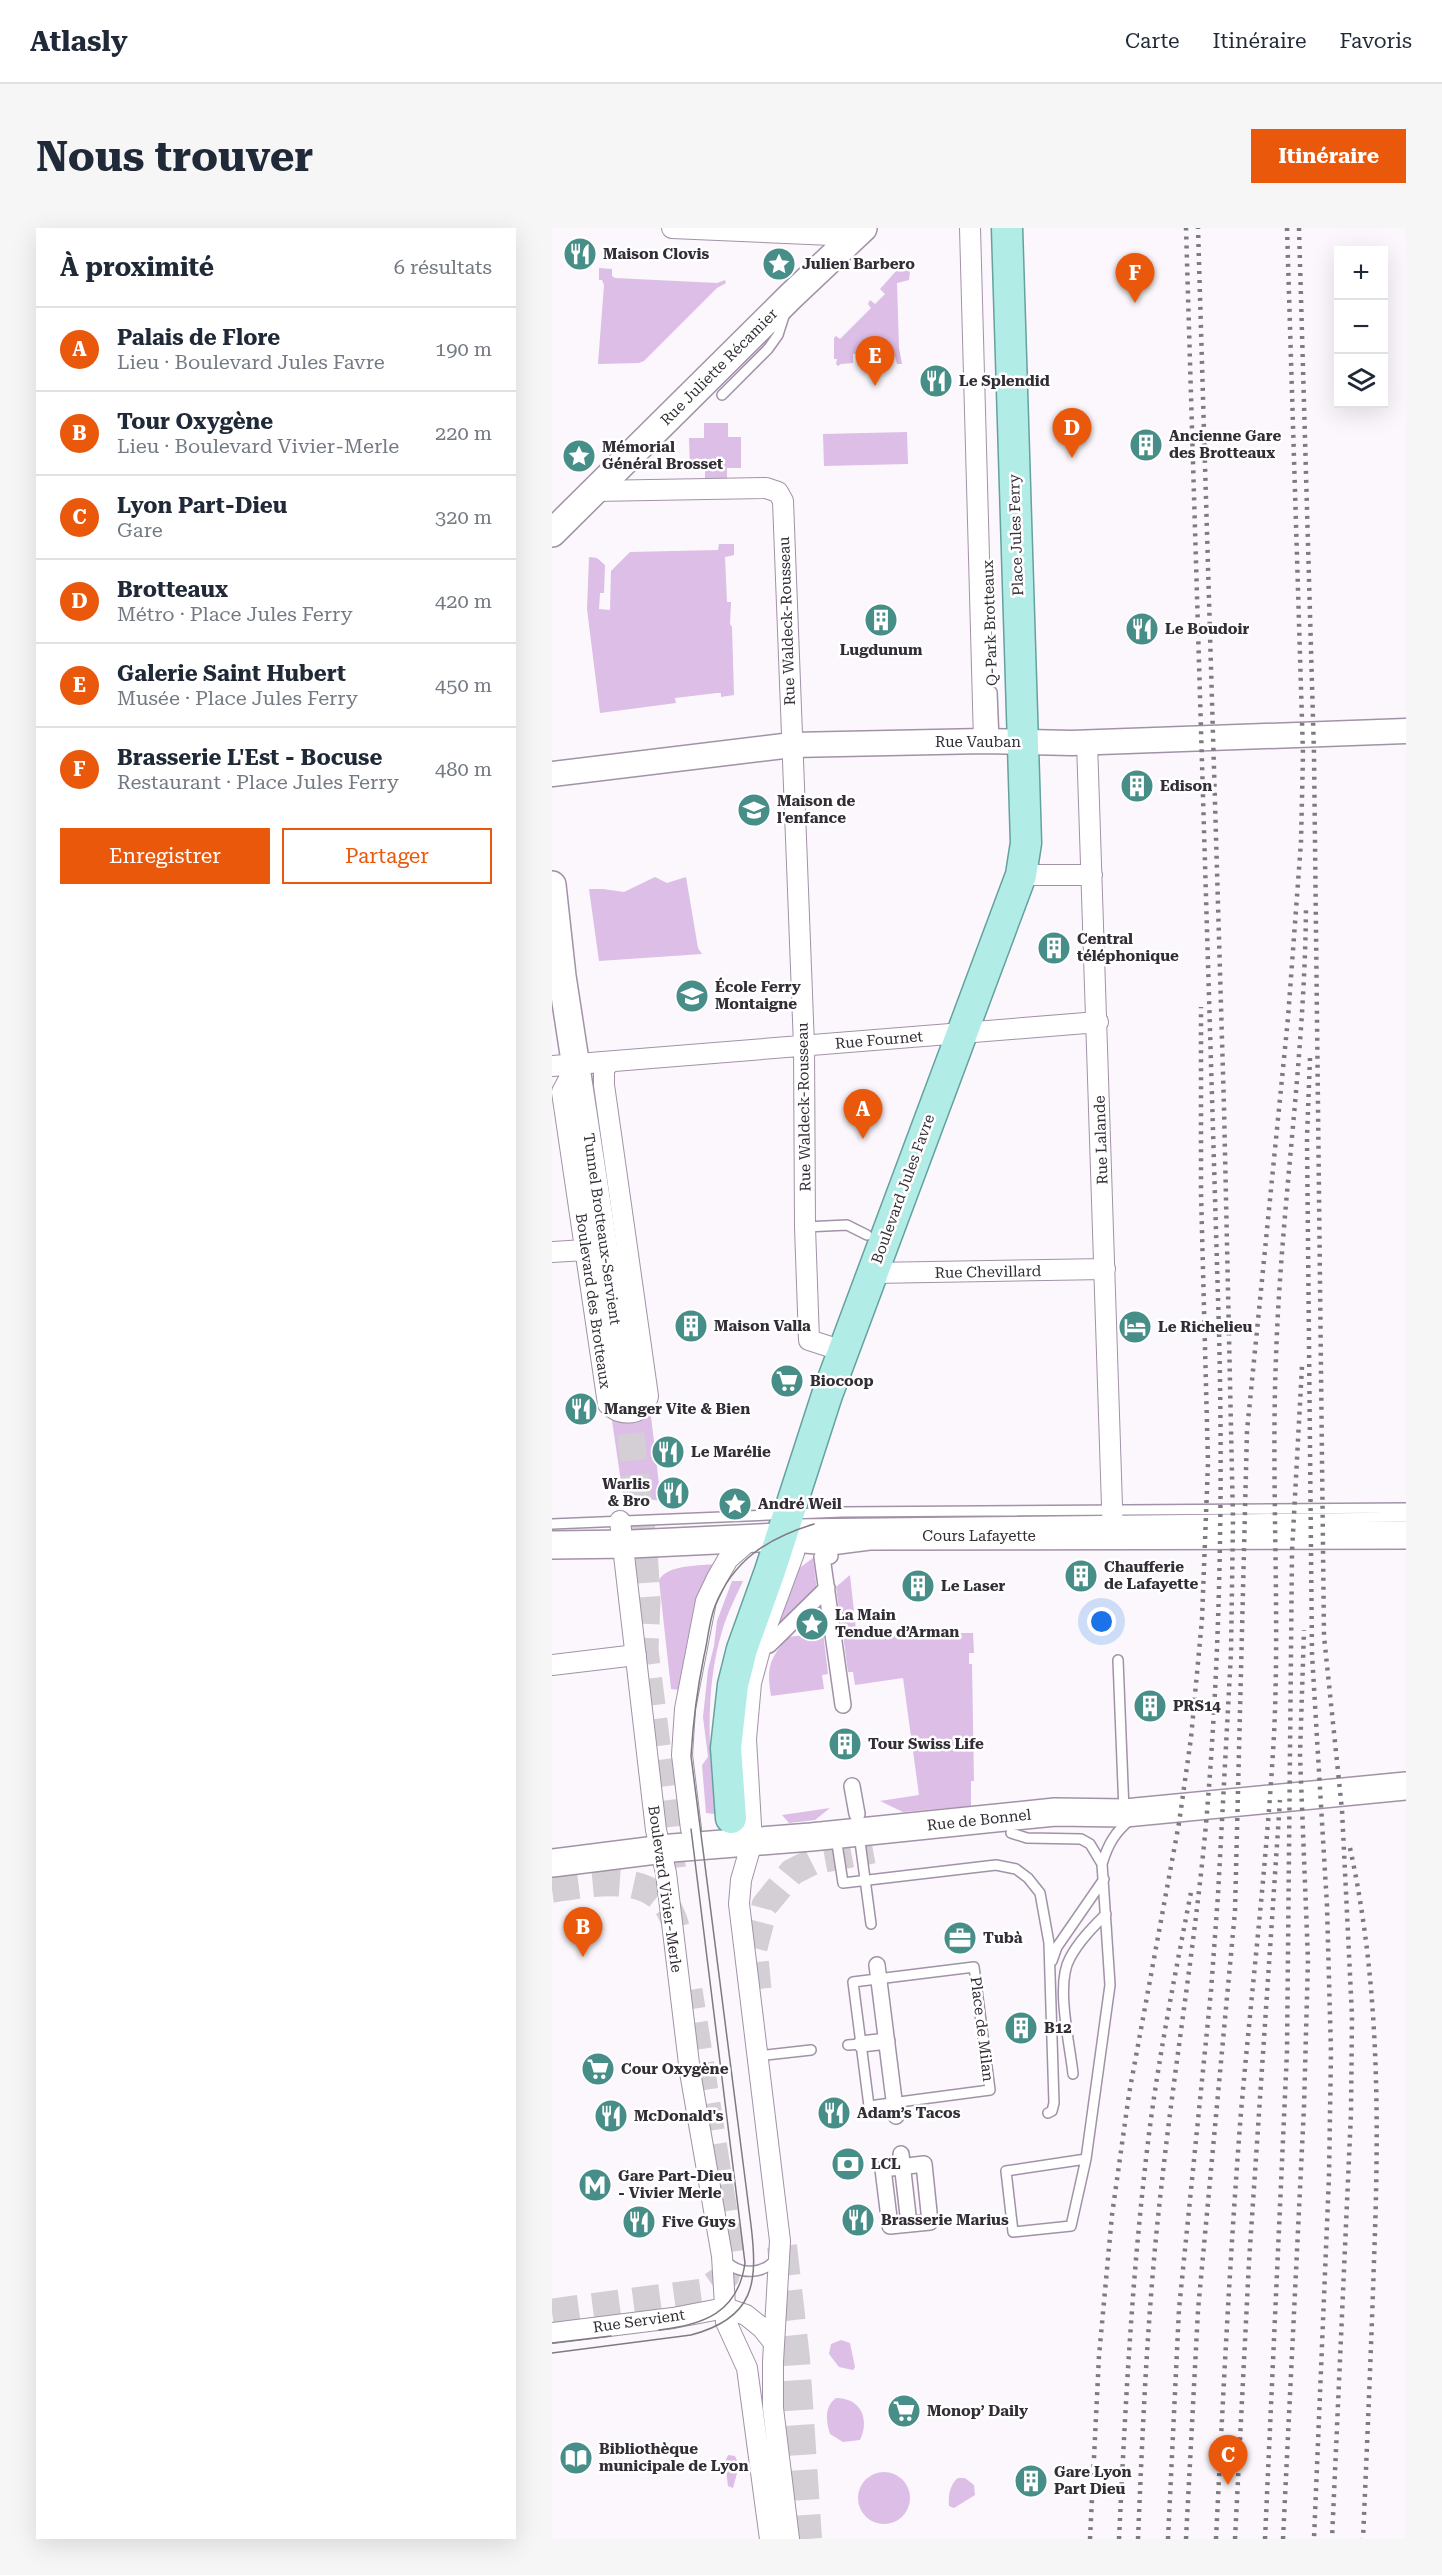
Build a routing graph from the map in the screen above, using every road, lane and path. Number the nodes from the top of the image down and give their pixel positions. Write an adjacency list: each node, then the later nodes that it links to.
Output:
1 (672, 228): 4 (street)
2 (970, 228): 12 (street, Place Jules Ferry)
3 (1007, 228): 12 (main road, Place Jules Ferry)
4 (785, 230): 5 (street)
5 (859, 232): 6 (main road, Rue Juliette Récamier)
6 (791, 296): 7 (lane); 8 (main road, Rue Juliette Récamier)
7 (722, 395)
8 (594, 491): 10 (main road, Rue Juliette Récamier); 14 (street, Rue Waldeck-Rousseau)
9 (986, 505): 12 (lane, Q-Park Brotteaux)
10 (552, 533)
11 (1406, 730): 13 (street, Rue Vauban)
12 (1000, 741): 13 (street, Rue Vauban); 14 (street, Rue Vauban); 16 (main road, Place Jules Ferry)
13 (1087, 742): 18 (street, Rue Lalande)
14 (792, 745): 15 (street, Rue Vauban); 23 (street, Rue Waldeck-Rousseau)
15 (552, 774)
16 (1026, 843): 17 (main road, Boulevard Jules Favre)
17 (1021, 875): 18 (street); 22 (main road, Boulevard Jules Favre)
18 (1092, 875): 21 (street, Rue Lalande)
19 (552, 885): 20 (main road)
20 (557, 977): 25 (main road)
21 (1098, 1022): 22 (street, Rue Fournet); 30 (street, Rue Lalande)
22 (961, 1033): 23 (street, Rue Fournet); 27 (main road, Boulevard Jules Favre)
23 (804, 1046): 24 (street, Rue Fournet); 26 (street, Rue Waldeck-Rousseau)
24 (610, 1062): 25 (street, Rue Fournet); 28 (street, Boulevard des Brotteaux)
25 (564, 1065): 28 (street, Boulevard des Brotteaux); 33 (main road, Tunnel Brotteaux-Servient)
26 (805, 1227): 27 (lane); 32 (street, Rue Waldeck-Rousseau)
27 (875, 1239): 31 (main road, Boulevard Jules Favre)
28 (585, 1250): 29 (street)
29 (552, 1252)
30 (1105, 1269): 31 (street, Rue Chevillard); 36 (street, Rue Lalande)
31 (872, 1274): 32 (main road, Boulevard Jules Favre)
32 (843, 1351): 38 (main road, Boulevard Jules Favre)
33 (626, 1393)
34 (1406, 1508): 36 (lane)
35 (1406, 1517): 36 (lane)
36 (1113, 1522): 38 (lane); 38 (main road, Cours Lafayette); 40 (main road, Cours Lafayette)
37 (552, 1524): 39 (lane)
38 (778, 1524): 39 (main road, Cours Lafayette); 44 (street); 52 (main road, Boulevard Jules Favre); 54 (street)
39 (621, 1532): 41 (main road, Cours Lafayette); 45 (street, Boulevard Vivier-Merle)
40 (1406, 1535)
41 (552, 1545)
42 (830, 1556): 43 (street)
43 (827, 1588): 44 (street); 48 (street)
44 (761, 1645): 56 (street)
45 (636, 1655): 47 (street); 57 (street, Boulevard Vivier-Merle)
46 (1118, 1660): 51 (lane)
47 (552, 1665)
48 (843, 1705)
49 (852, 1786): 53 (street)
50 (1406, 1786): 51 (main road, Rue de Bonnel)
51 (1133, 1812): 53 (main road, Rue de Bonnel); 55 (main road); 59 (lane)
52 (731, 1818)
53 (856, 1825): 55 (main road); 56 (main road, Rue de Bonnel); 61 (lane); 61 (lane)
54 (692, 1829): 57 (lane)
55 (1011, 1833): 59 (lane)
56 (752, 1842): 57 (main road, Rue de Bonnel); 69 (street)
57 (666, 1857): 58 (main road, Rue de Bonnel); 80 (street, Boulevard Vivier-Merle)
58 (552, 1863)
59 (1102, 1864): 60 (lane)
60 (1104, 1879): 62 (lane); 64 (lane)
61 (861, 1881): 63 (lane); 64 (lane)
62 (1106, 1914): 70 (lane); 73 (lane)
63 (871, 1924)
64 (1049, 1969): 72 (lane)
65 (878, 1972): 66 (street); 67 (lane, Place de Milan); 71 (lane, Place de Milan)
66 (887, 2041): 67 (street); 71 (street)
67 (855, 2045): 71 (lane, Place de Milan)
68 (811, 2050): 69 (lane)
69 (758, 2056): 79 (street)
70 (1073, 2074)
71 (895, 2110)
72 (1048, 2113)
73 (1086, 2159): 73 (lane)
74 (902, 2160): 75 (street); 76 (street); 77 (street)
75 (928, 2202): 76 (street); 78 (street)
76 (907, 2204): 77 (street); 78 (street)
77 (888, 2206): 78 (street)
78 (909, 2224)
79 (779, 2253): 80 (lane); 83 (street)
80 (722, 2256): 81 (street, Boulevard Vivier-Merle)
81 (725, 2308): 82 (street, Rue Servient); 83 (street); 84 (street, Boulevard Vivier-Merle)
82 (552, 2333)
83 (774, 2343): 85 (street)
84 (770, 2539)
85 (789, 2539)

